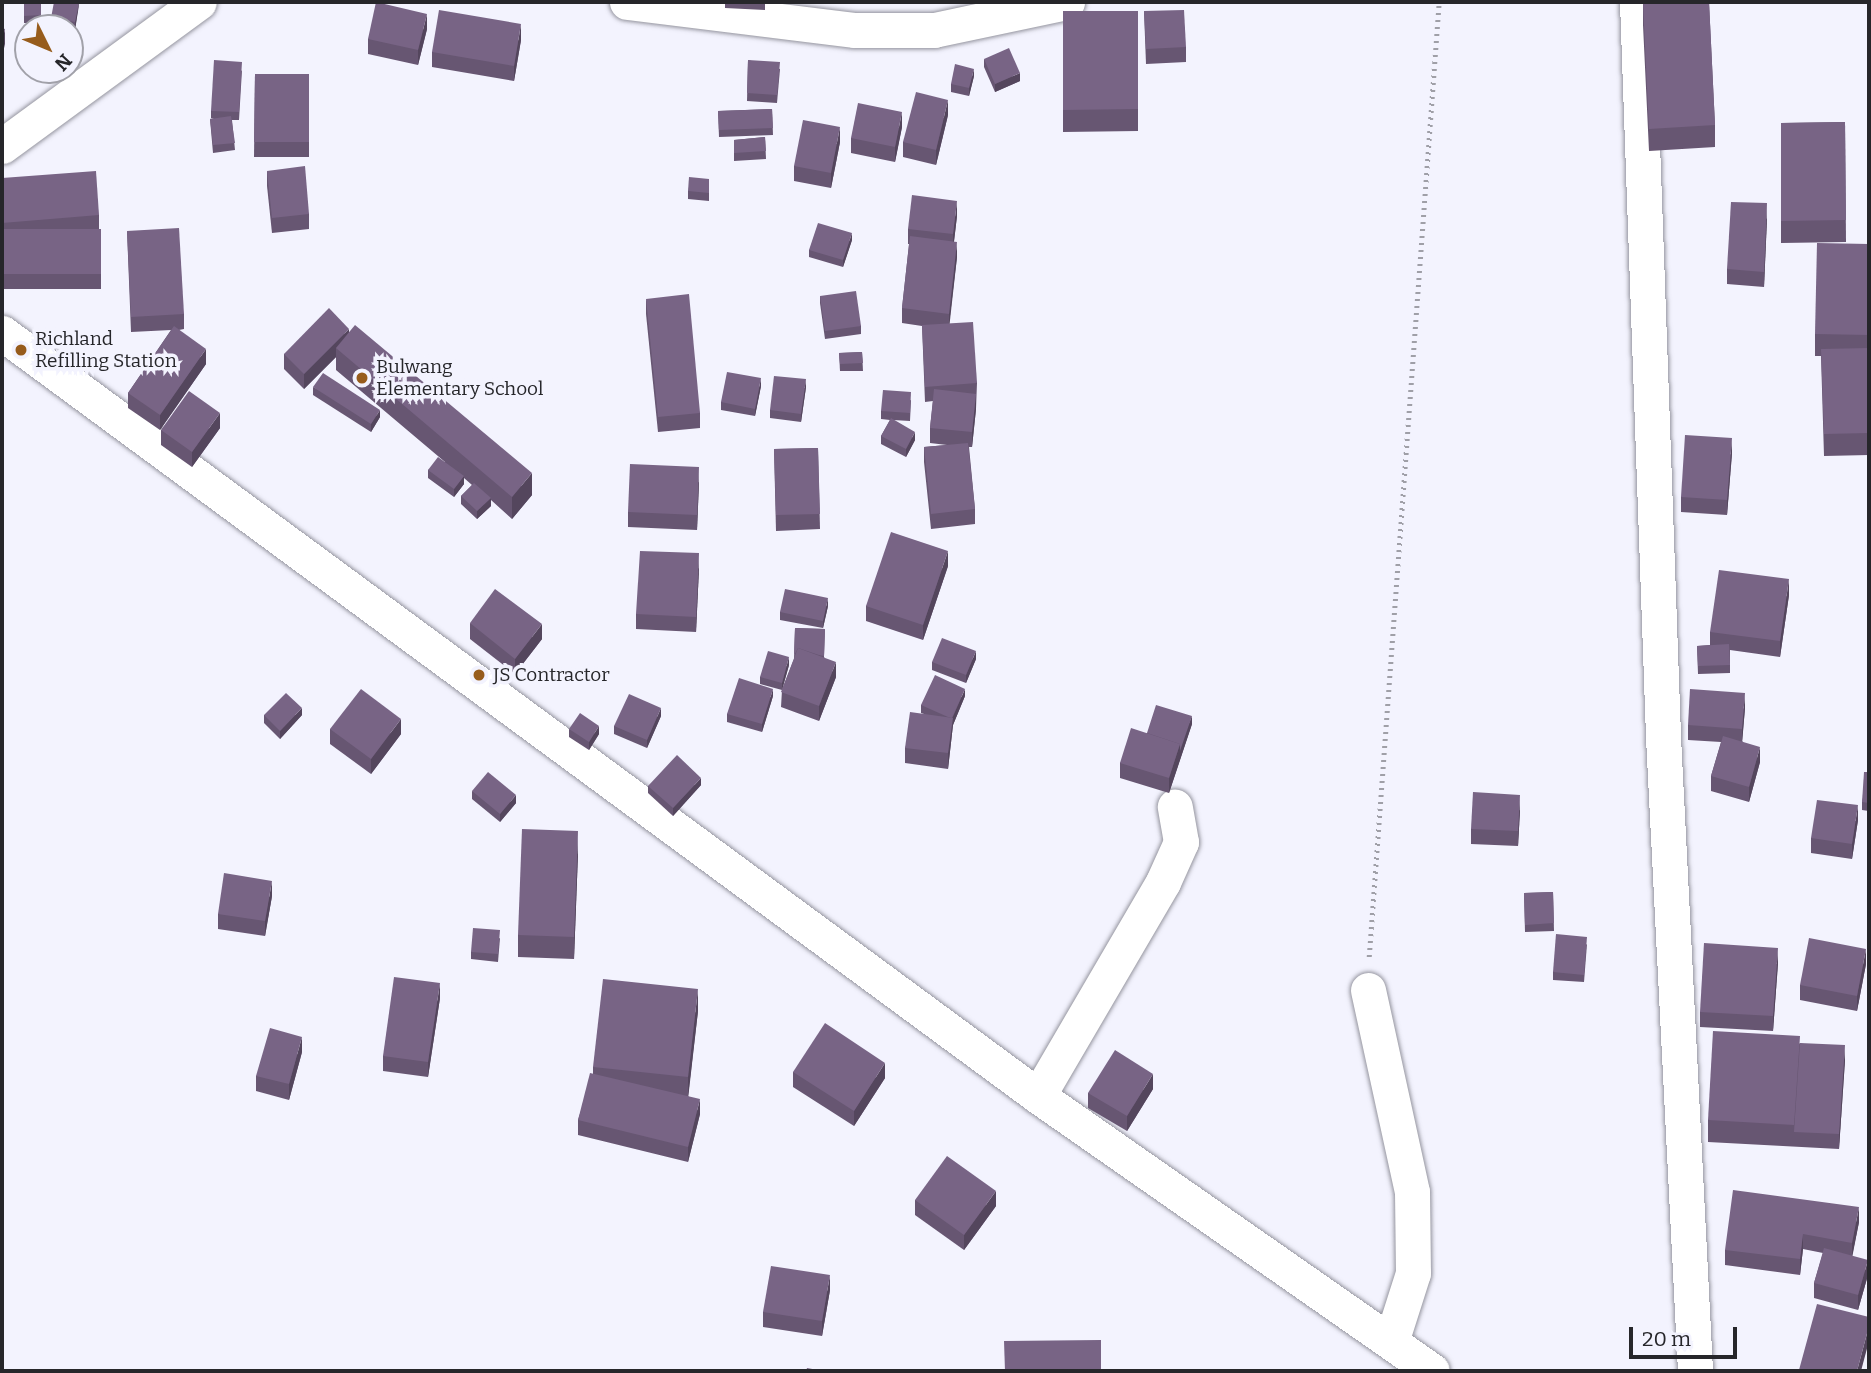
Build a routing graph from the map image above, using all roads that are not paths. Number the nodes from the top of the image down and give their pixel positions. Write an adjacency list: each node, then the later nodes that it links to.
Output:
1 (199, 2): 5 (street)
2 (626, 2): 3 (street)
3 (1068, 2)
4 (1637, 2): 13 (street)
5 (169, 13): 6 (street)
6 (2, 146)
7 (2, 333): 10 (street)
8 (1175, 807): 10 (street)
9 (1368, 990): 11 (street)
10 (1038, 1096): 11 (street)
11 (1391, 1342): 12 (street)
12 (1432, 1371)
13 (1695, 1371)

